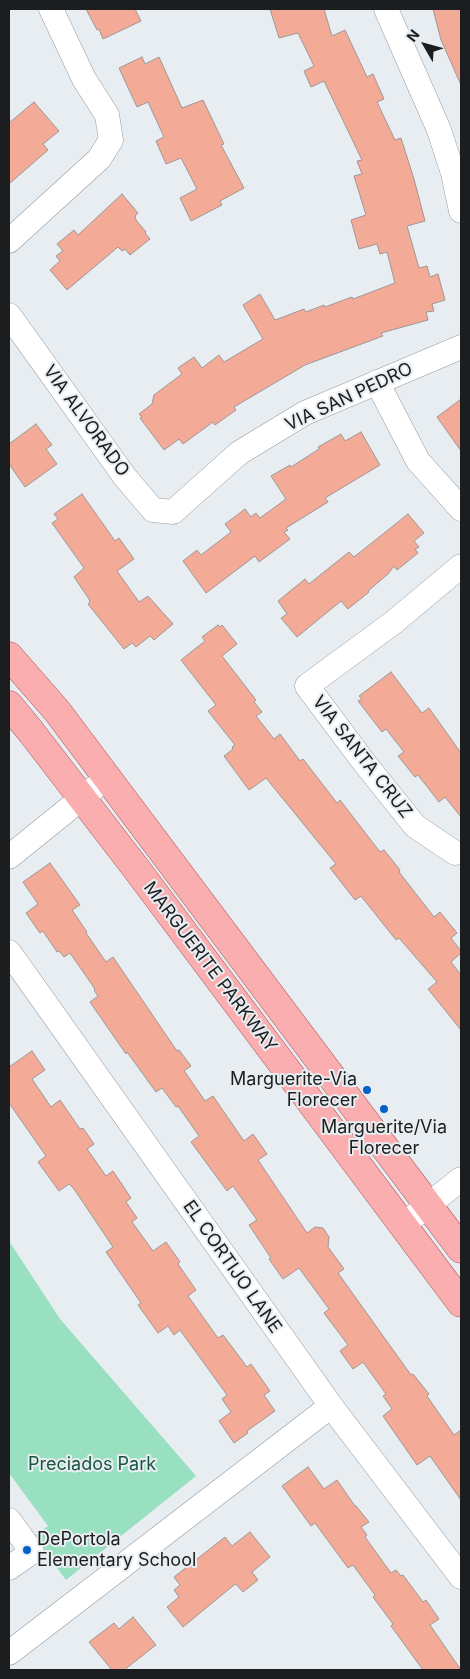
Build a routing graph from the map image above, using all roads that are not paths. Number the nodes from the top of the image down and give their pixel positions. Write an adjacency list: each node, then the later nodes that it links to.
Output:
1 (52, 9): 4 (street)
2 (386, 9): 3 (street)
3 (461, 211)
4 (9, 241)
5 (9, 316): 9 (street, VIA ALVORADO)
6 (461, 347): 7 (street, VIA SAN PEDRO)
7 (377, 382): 8 (street); 9 (street, VIA SAN PEDRO)
8 (461, 509)
9 (172, 512)
10 (461, 566): 15 (street, VIA SANTA CRUZ)
11 (9, 656): 13 (main road, MARGUERITE PARKWAY)
12 (9, 706): 14 (main road, MARGUERITE PARKWAY)
13 (108, 777): 14 (street); 19 (main road, MARGUERITE PARKWAY)
14 (82, 799): 16 (street); 20 (main road, MARGUERITE PARKWAY)
15 (455, 853)
16 (9, 857)
17 (9, 952): 23 (street, EL CORTIJO LANE)
18 (461, 1179): 19 (street)
19 (429, 1205): 20 (street); 21 (main road, MARGUERITE PARKWAY)
20 (403, 1225): 22 (main road, MARGUERITE PARKWAY)
21 (461, 1249)
22 (461, 1302)
23 (331, 1406): 26 (street, EL CORTIJO LANE); 27 (street)
24 (9, 1520): 25 (street)
25 (9, 1568)
26 (461, 1577)
27 (10, 1649)

